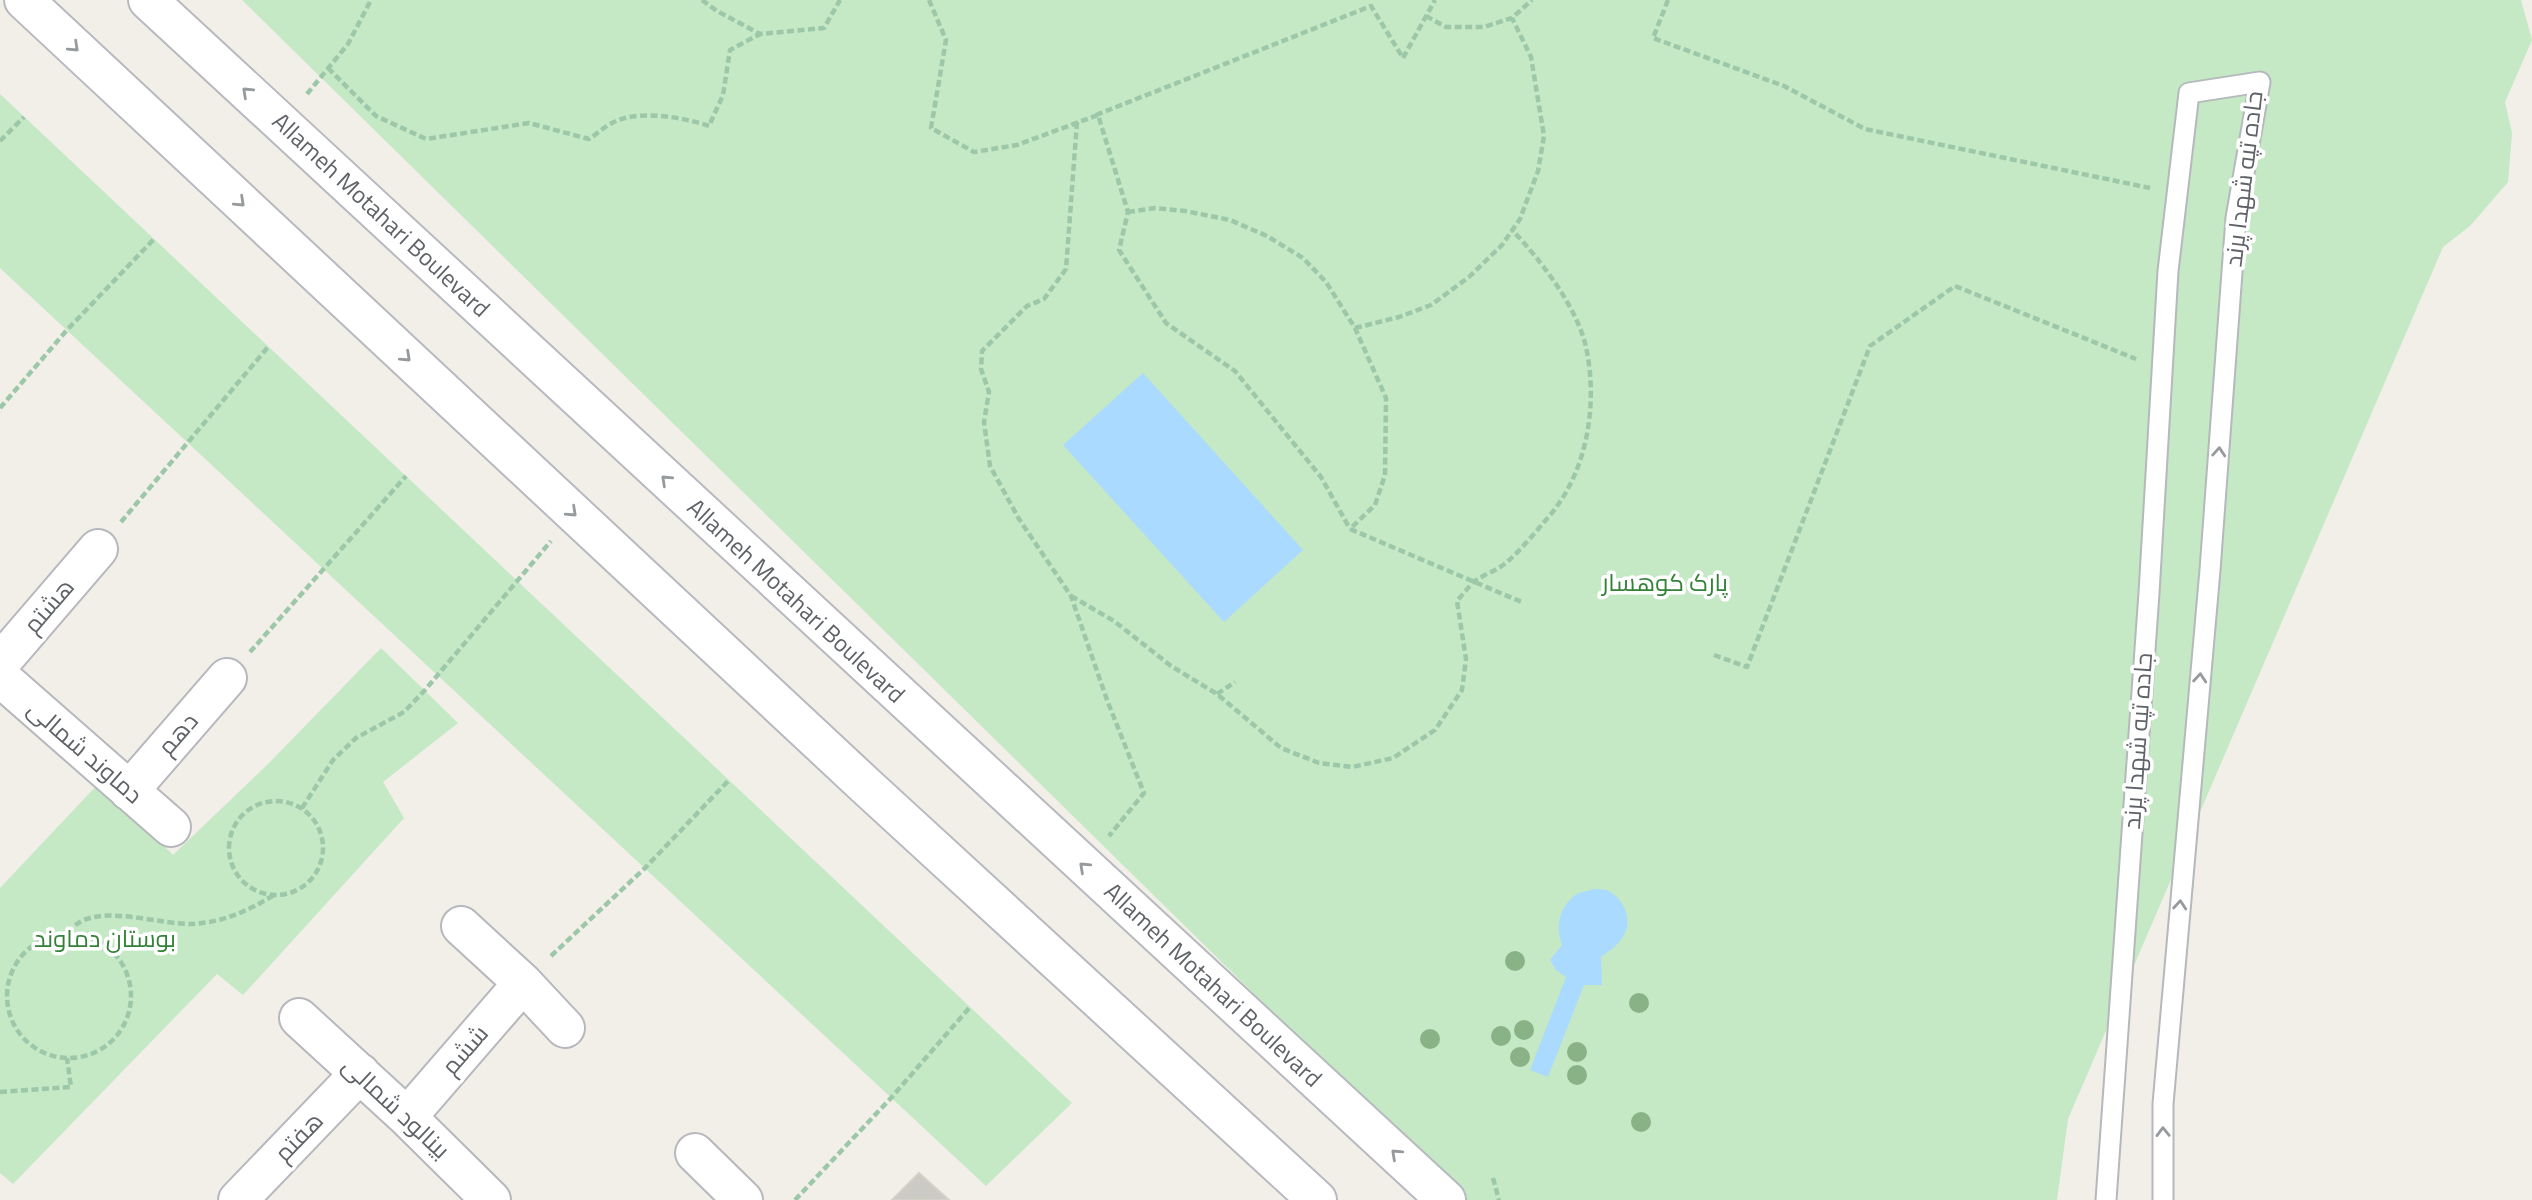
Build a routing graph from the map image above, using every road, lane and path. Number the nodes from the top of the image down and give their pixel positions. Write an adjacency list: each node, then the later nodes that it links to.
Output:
1 (24, 0): 28 (main road, one-way to 28)
2 (148, 0): 17 (main road, Allameh Motahari Boulevard, one-way to 2)
3 (371, 0): 13 (path)
4 (702, 0): 12 (path)
5 (840, 0): 12 (path)
6 (929, 0): 16 (path)
7 (1435, 0): 10 (path)
8 (1532, 0): 11 (path)
9 (1668, 0): 19 (path)
10 (1426, 16): 11 (path); 15 (path)
11 (1512, 18): 21 (path)
12 (760, 34): 13 (path)
13 (328, 68): 17 (path)
14 (24, 117): 18 (path)
15 (1087, 119): 16 (path); 20 (path)
16 (1077, 122): 32 (path)
17 (282, 124): 43 (main road, Allameh Motahari Boulevard, one-way to 17)
18 (0, 141)
19 (2178, 194): 25 (lane, جاده تپه شهدا پرند); 66 (lane, جاده تپه شهدا پرند, one-way to 19)
20 (1128, 212): 23 (path); 29 (path)
21 (1512, 230): 23 (path); 31 (path)
22 (154, 239): 26 (path)
23 (1355, 328): 29 (path)
24 (268, 346): 30 (path)
25 (2162, 370): 34 (path); 65 (lane, جاده تپه شهدا پرند)
26 (0, 408)
27 (406, 476): 35 (path)
28 (575, 514): 41 (path); 62 (main road)
29 (1350, 530): 31 (path)
30 (98, 549): 36 (main road, هشتم)
31 (1474, 582): 33 (path); 38 (path)
32 (1071, 596): 38 (path); 43 (path)
33 (1524, 603)
34 (1714, 655)
35 (227, 678): 40 (main road, دهم)
36 (2, 681): 40 (main road, دماوند شمالی)
37 (1235, 682): 38 (path)
38 (1217, 694)
39 (729, 780): 47 (path)
40 (129, 790): 42 (main road, دماوند شمالی)
41 (302, 808): 44 (path); 44 (path)
42 (171, 827)
43 (1084, 867): 63 (main road, Allameh Motahari Boulevard, one-way to 43)
44 (274, 895): 46 (path)
45 (461, 926): 47 (main road)
46 (68, 933): 48 (path); 52 (path)
47 (523, 983): 51 (main road); 55 (main road, ششم)
48 (3, 1001): 52 (path)
49 (970, 1007): 61 (path)
50 (299, 1018): 53 (main road, بینالود شمالی)
51 (565, 1028)
52 (67, 1058): 54 (path)
53 (359, 1073): 55 (main road, بینالود شمالی); 58 (main road, هفتم)
54 (0, 1092)
55 (407, 1116): 59 (main road, بینالود شمالی)
56 (695, 1153): 60 (main road)
57 (1493, 1178): 64 (path)
58 (238, 1200)
59 (491, 1200)
60 (743, 1200)
61 (795, 1200)
62 (1317, 1200)
63 (1446, 1200)
64 (1499, 1200)
65 (2106, 1200)
66 (2163, 1200)

